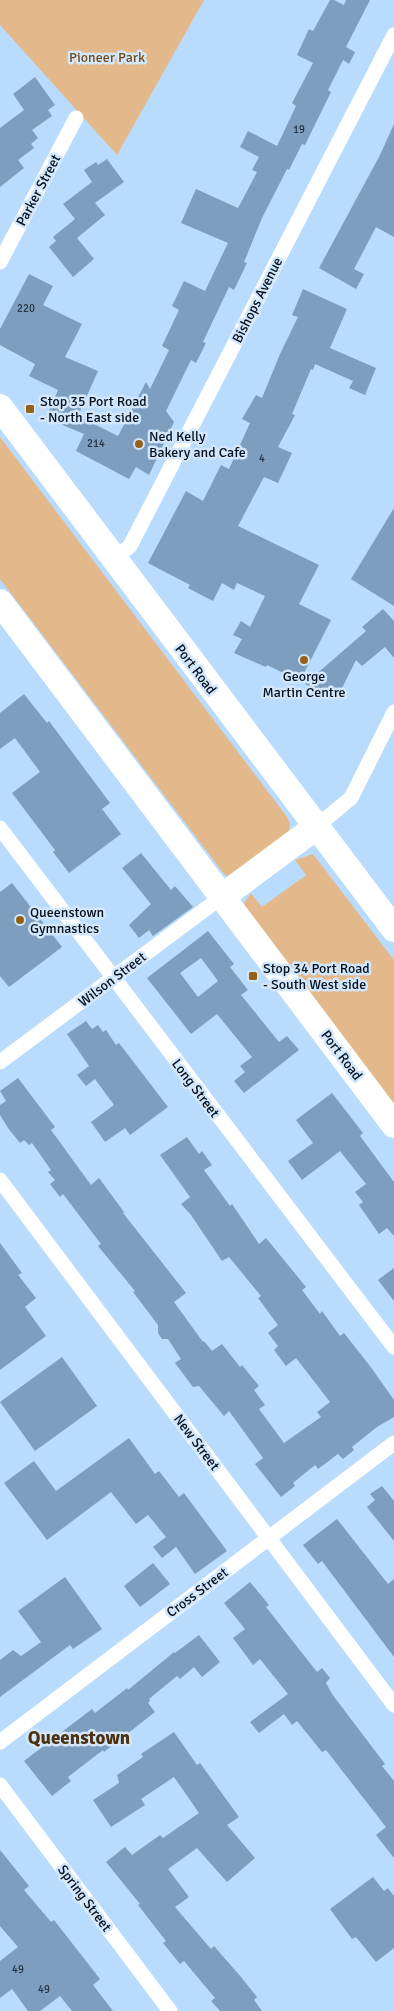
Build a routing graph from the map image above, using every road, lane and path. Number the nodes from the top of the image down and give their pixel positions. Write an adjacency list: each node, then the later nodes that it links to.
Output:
1 (394, 35): 5 (street, Bishops Avenue)
2 (76, 118): 3 (street, Parker Street)
3 (0, 262)
4 (0, 407): 5 (highway, Port Road)
5 (114, 559): 8 (highway, Port Road)
6 (0, 602): 10 (highway, Port Road)
7 (394, 712): 8 (street)
8 (316, 827): 10 (highway); 11 (highway, Port Road)
9 (0, 828): 12 (street, Long Street)
10 (223, 896): 12 (street, Wilson Street); 14 (highway, Port Road)
11 (394, 929)
12 (113, 979): 13 (street, Wilson Street); 16 (street, Long Street)
13 (0, 1062)
14 (394, 1125)
15 (0, 1180): 18 (street, New Street)
16 (394, 1347)
17 (394, 1444): 18 (street, Cross Street)
18 (269, 1538): 19 (street, New Street); 20 (street, Cross Street)
19 (394, 1704)
20 (0, 1742)
21 (0, 1785): 22 (street, Spring Street)
22 (170, 2011)

